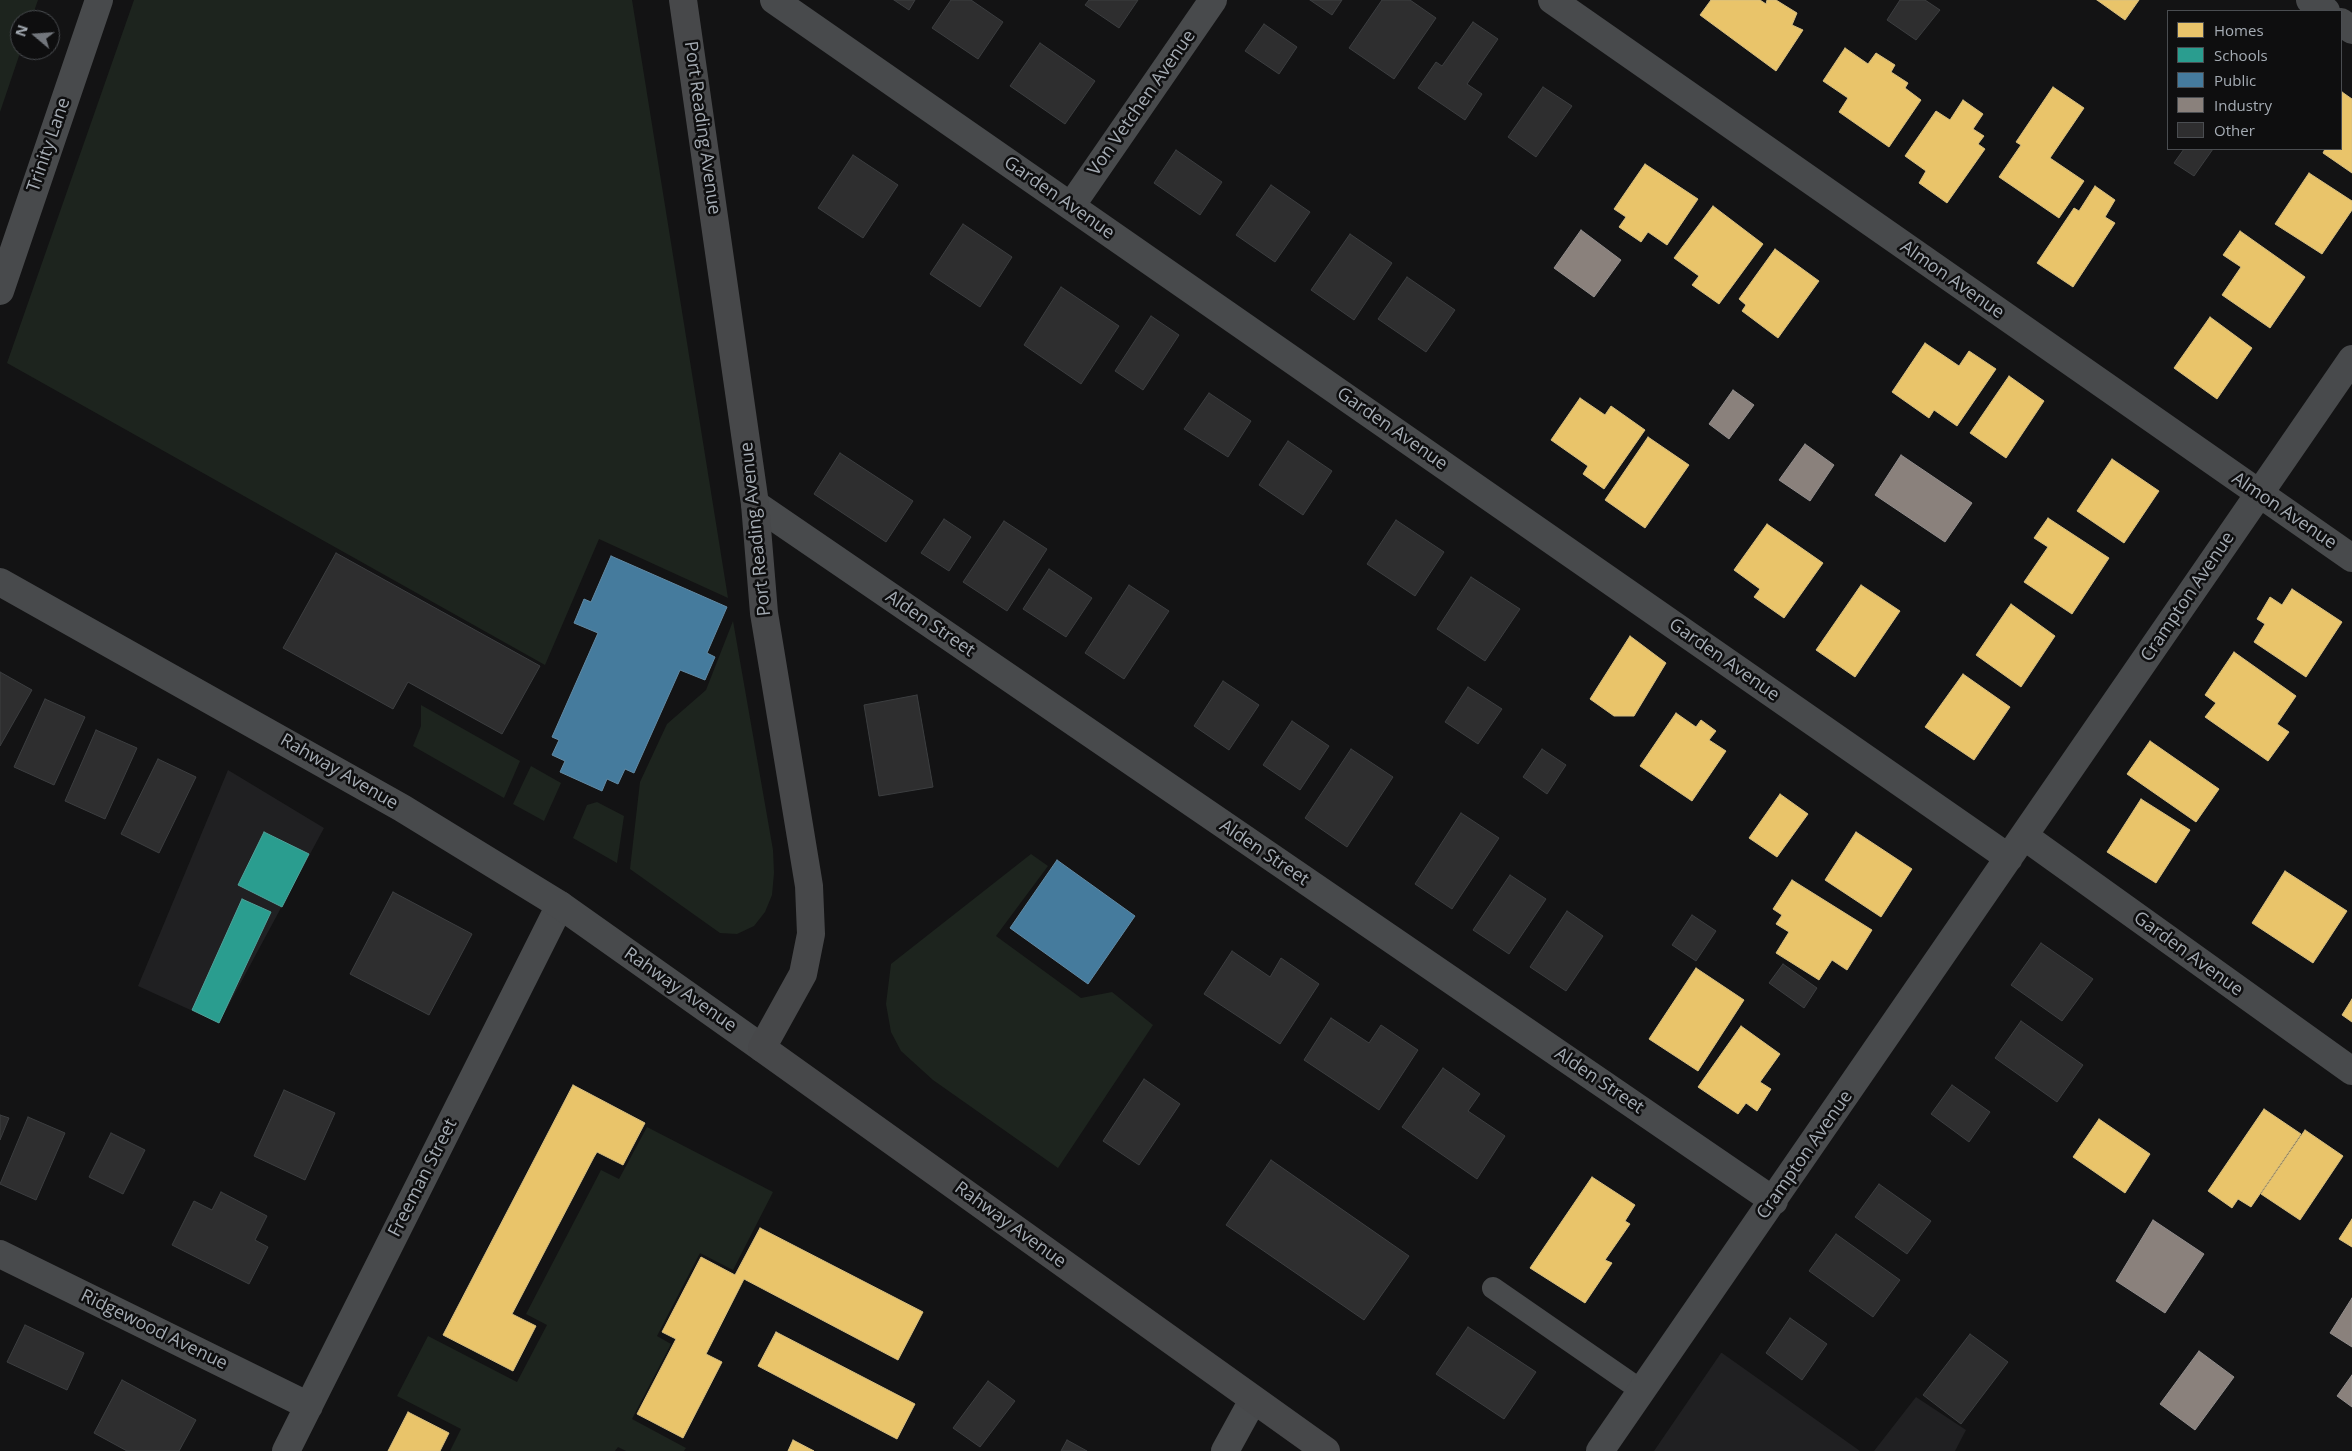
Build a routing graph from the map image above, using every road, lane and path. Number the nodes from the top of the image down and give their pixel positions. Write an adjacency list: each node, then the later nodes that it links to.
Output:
1 (99, 0): 9 (street, Trinity Lane)
2 (683, 0): 12 (main road, Port Reading Avenue)
3 (774, 0): 8 (street, Garden Avenue)
4 (1213, 0): 8 (street, Von Vetchen Avenue)
5 (1552, 0): 11 (street, Almon Avenue)
6 (2310, 0): 7 (street)
7 (2325, 10)
8 (1071, 206): 16 (street, Garden Avenue)
9 (0, 291)
10 (2352, 359): 11 (street, Crampton Avenue)
11 (2259, 495): 13 (street, Almon Avenue); 15 (street, Crampton Avenue)
12 (756, 504): 18 (main road, Port Reading Avenue); 20 (street, Alden Street)
13 (2352, 558)
14 (0, 582): 17 (street, Rahway Avenue)
15 (2024, 836): 16 (street, Crampton Avenue); 19 (street, Garden Avenue)
16 (2009, 858): 20 (street, Crampton Avenue)
17 (560, 905): 18 (street, Rahway Avenue); 25 (street, Freeman Street)
18 (762, 1048): 24 (main road, Rahway Avenue)
19 (2352, 1071)
20 (1774, 1201): 23 (street, Crampton Avenue)
21 (0, 1254): 25 (street, Ridgewood Avenue)
22 (1493, 1288): 23 (lane)
23 (1642, 1391): 29 (street, Crampton Avenue)
24 (1253, 1400): 27 (street); 28 (main road, Rahway Avenue)
25 (309, 1406): 26 (street, Freeman Street)
26 (286, 1451)
27 (1225, 1451)
28 (1326, 1451)
29 (1600, 1451)

